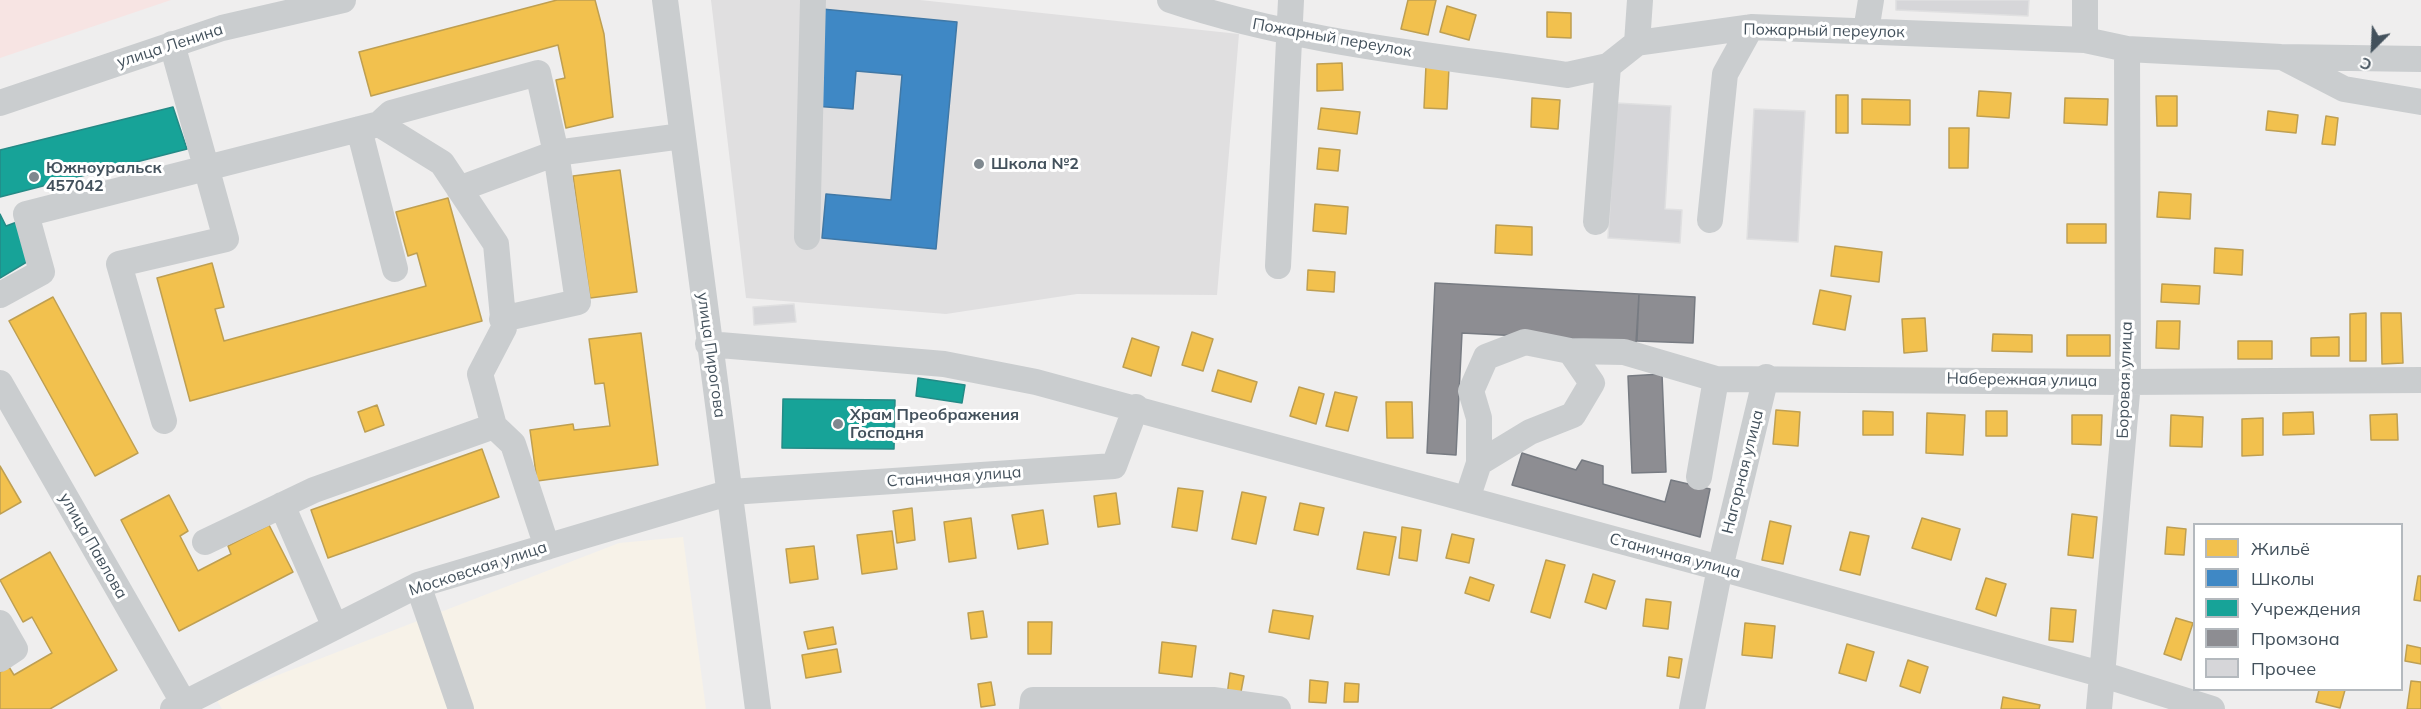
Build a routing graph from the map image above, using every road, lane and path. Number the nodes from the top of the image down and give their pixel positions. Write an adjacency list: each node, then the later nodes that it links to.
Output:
1 (343, 0): 14 (street, улица Ленина)
2 (665, 0): 22 (street, улица Пирогова)
3 (813, 0): 28 (street)
4 (1170, 0): 11 (street, Пожарный переулок)
5 (1291, 0): 11 (street)
6 (1640, 0): 13 (street)
7 (1871, 0): 10 (street)
8 (2085, 0): 12 (street)
9 (1751, 27): 10 (street, Пожарный переулок); 13 (street, Пожарный переулок); 26 (street)
10 (1866, 31): 12 (street, Пожарный переулок)
11 (1288, 34): 18 (street, Пожарный переулок); 29 (street)
12 (2085, 40): 15 (street, Пожарный переулок)
13 (1637, 43): 18 (street, Пожарный переулок)
14 (172, 44): 20 (street, улица Ленина); 24 (street)
15 (2127, 49): 16 (street, Пожарный переулок); 39 (street, Боровая улица)
16 (2281, 57): 17 (street, Пожарный переулок); 19 (street)
17 (2421, 59)
18 (1608, 66): 27 (street)
19 (2421, 102)
20 (0, 103)
21 (369, 126): 23 (street); 24 (street); 25 (street); 30 (street)
22 (682, 136): 23 (street); 33 (street, улица Пирогова)
23 (556, 153): 25 (street); 32 (street)
24 (206, 166): 31 (street); 41 (street)
25 (459, 189): 32 (street)
26 (1710, 220)
27 (1596, 222)
28 (807, 237)
29 (1278, 266)
30 (394, 269)
31 (0, 296)
32 (502, 318): 42 (street)
33 (708, 344): 40 (street, Станичная улица); 45 (street, улица Пирогова)
34 (1570, 351): 36 (street, Набережная улица); 43 (street); 43 (street, Набережная улица)
35 (1766, 377): 36 (street, Набережная улица); 39 (street, Набережная улица); 50 (street, Нагорная улица)
36 (1716, 379): 44 (street)
37 (2421, 380): 39 (street, Набережная улица)
38 (0, 382): 57 (street, улица Павлова)
39 (2128, 382): 55 (street, Боровая улица)
40 (1136, 407): 45 (street, Станичная улица); 46 (street, Станичная улица)
41 (164, 421)
42 (494, 426): 47 (street); 49 (street)
43 (1479, 463): 46 (street, Набережная улица)
44 (1699, 477)
45 (731, 492): 49 (street, Московская улица); 59 (street, улица Пирогова)
46 (1467, 499): 50 (street, Станичная улица)
47 (282, 505): 48 (street); 53 (street)
48 (204, 542)
49 (547, 547): 51 (street, Московская улица)
50 (1720, 568): 55 (street, Станичная улица); 62 (street, Нагорная улица)
51 (418, 585): 53 (street, Московская улица); 58 (street)
52 (0, 623): 54 (street)
53 (335, 627): 57 (street, Московская улица)
54 (0, 659)
55 (2104, 675): 63 (street, Боровая улица); 64 (street, Станичная улица)
56 (1214, 704): 60 (street); 61 (street)
57 (181, 707)
58 (461, 709)
59 (758, 709)
60 (1032, 709)
61 (1278, 709)
62 (1692, 709)
63 (2099, 709)
64 (2212, 709)

